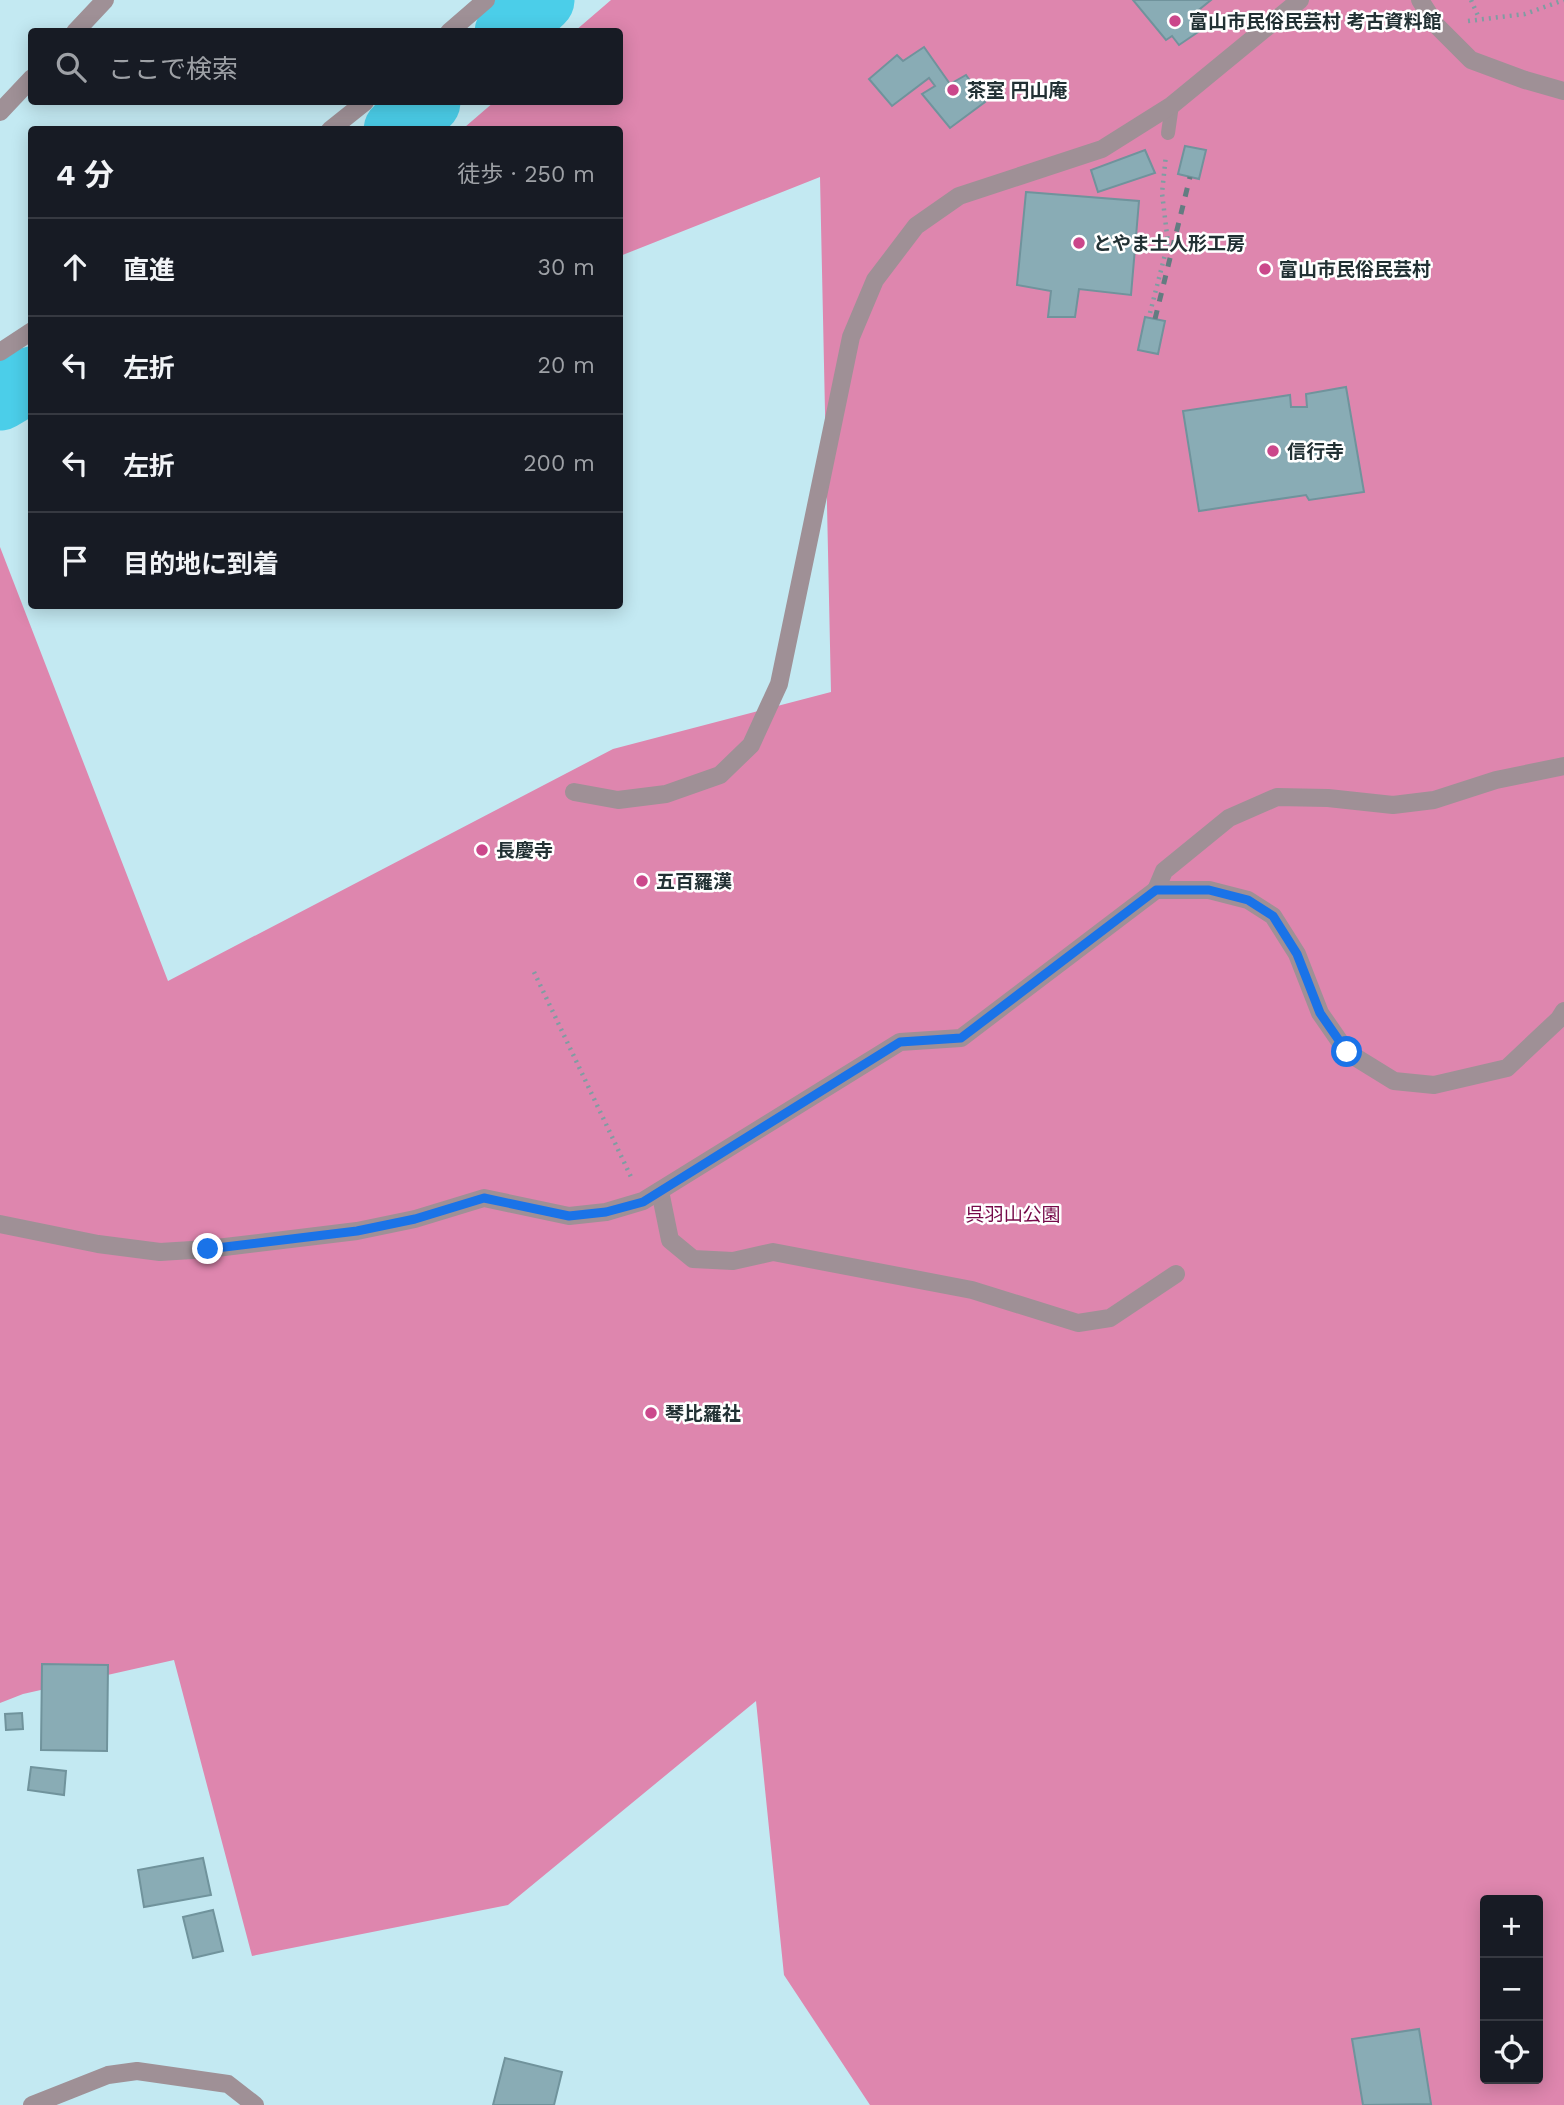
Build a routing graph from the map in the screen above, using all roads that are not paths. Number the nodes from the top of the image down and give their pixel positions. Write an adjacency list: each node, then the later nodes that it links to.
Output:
1 (105, 0): 5 (street)
2 (486, 0): 6 (street)
3 (1300, 0): 10 (street)
4 (1420, 0): 8 (street)
5 (79, 28)
6 (454, 28)
7 (28, 82): 11 (street)
8 (1564, 91)
9 (361, 105): 12 (street)
10 (1172, 105): 13 (lane); 17 (street)
11 (0, 112)
12 (335, 126)
13 (1168, 134)
14 (28, 334): 15 (street)
15 (0, 352)
16 (1564, 766): 18 (street)
17 (573, 792)
18 (1156, 890): 19 (street); 20 (street)
19 (1564, 1012)
20 (660, 1191): 21 (street); 22 (street)
21 (0, 1224)
22 (1176, 1275)
23 (32, 2105): 24 (street)
24 (255, 2105)

